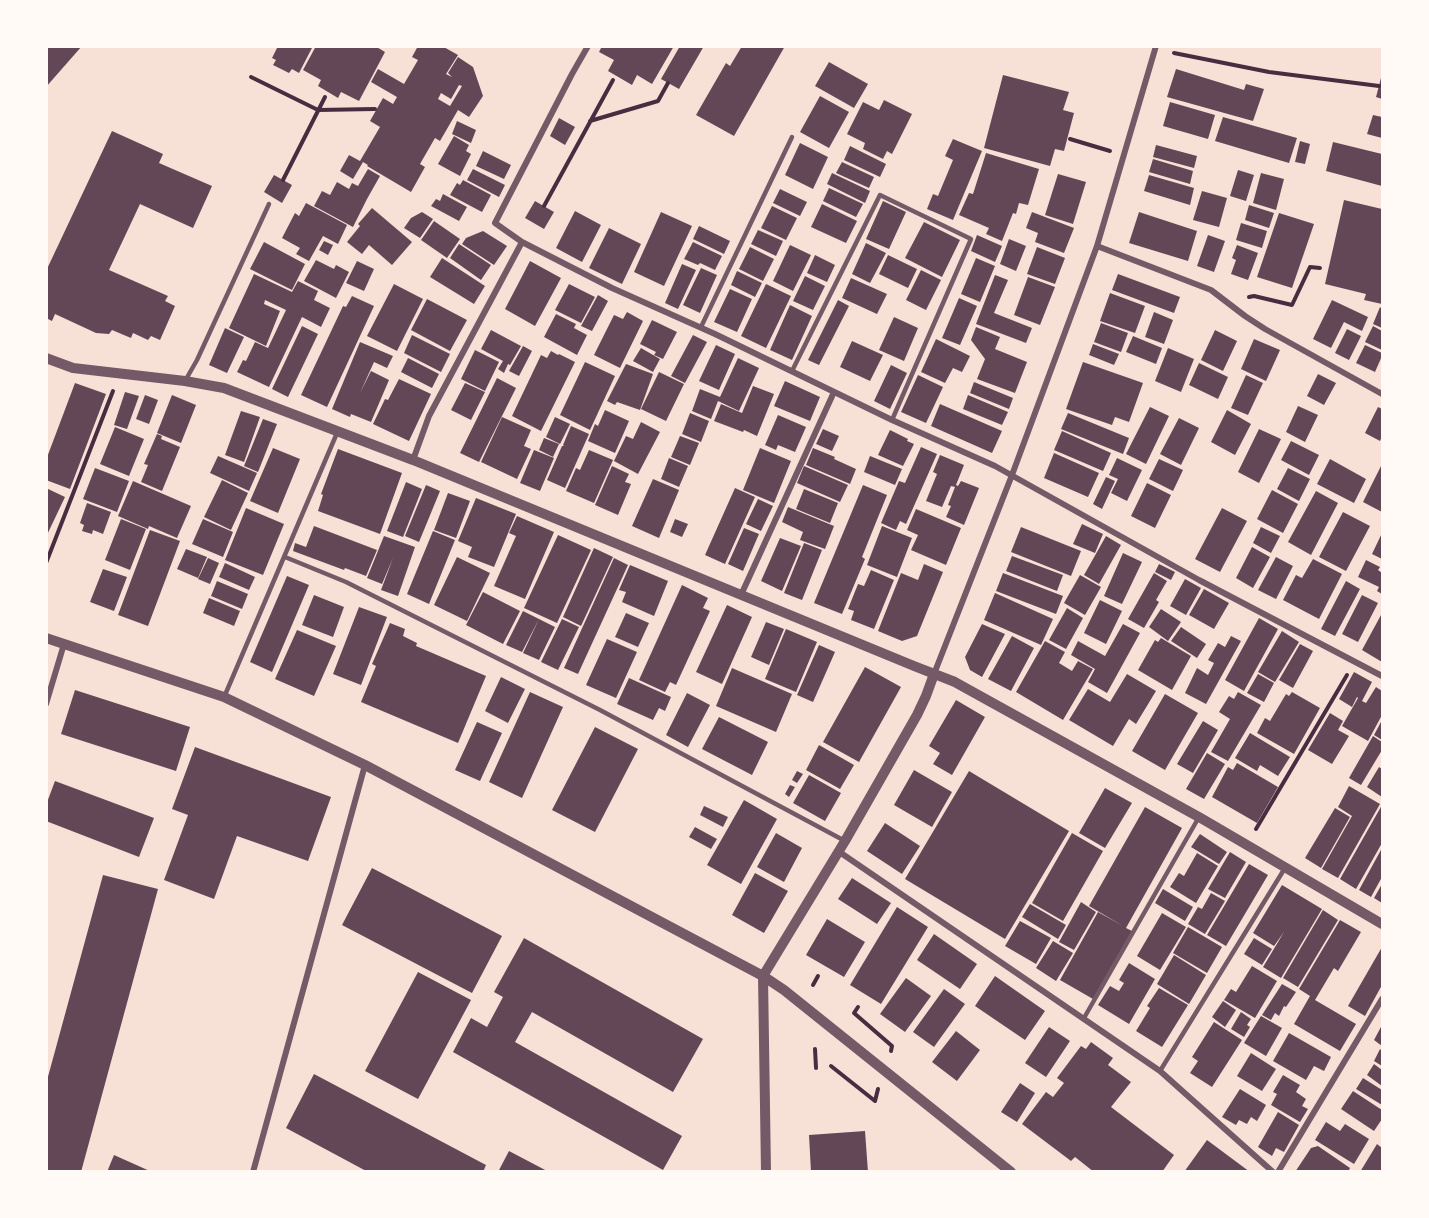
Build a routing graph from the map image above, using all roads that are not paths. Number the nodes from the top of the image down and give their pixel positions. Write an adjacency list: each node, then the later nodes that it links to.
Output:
1 (588, 46): 5 (street)
2 (1156, 46): 6 (street)
3 (792, 137): 7 (lane)
4 (269, 204): 10 (lane)
5 (522, 242): 7 (street); 15 (street)
6 (1097, 246): 12 (street); 16 (street)
7 (700, 327): 9 (street)
8 (46, 358): 10 (street)
9 (792, 371): 11 (street); 13 (lane)
10 (184, 381): 14 (street)
11 (834, 392): 13 (street); 18 (street)
12 (1383, 394)
13 (892, 420): 16 (street)
14 (338, 430): 15 (street); 17 (lane)
15 (413, 460): 18 (street)
16 (1012, 476): 21 (street); 22 (street)
17 (285, 557): 23 (lane); 27 (lane)
18 (741, 595): 21 (street)
19 (46, 638): 20 (street)
20 (64, 644): 23 (street); 24 (street)
21 (934, 674): 26 (street); 27 (street)
22 (1383, 676)
23 (224, 697): 25 (street)
24 (46, 704)
25 (365, 765): 31 (street); 35 (street)
26 (1199, 817): 29 (street); 33 (lane)
27 (845, 841): 28 (street)
28 (838, 851): 31 (street); 33 (street)
29 (1285, 868): 30 (street); 34 (lane)
30 (1383, 924)
31 (763, 976): 36 (street); 37 (street)
32 (1383, 999): 39 (street)
33 (1084, 1018): 34 (street)
34 (1160, 1071): 38 (street)
35 (253, 1172)
36 (766, 1172)
37 (1011, 1172)
38 (1273, 1172)
39 (1278, 1172)

